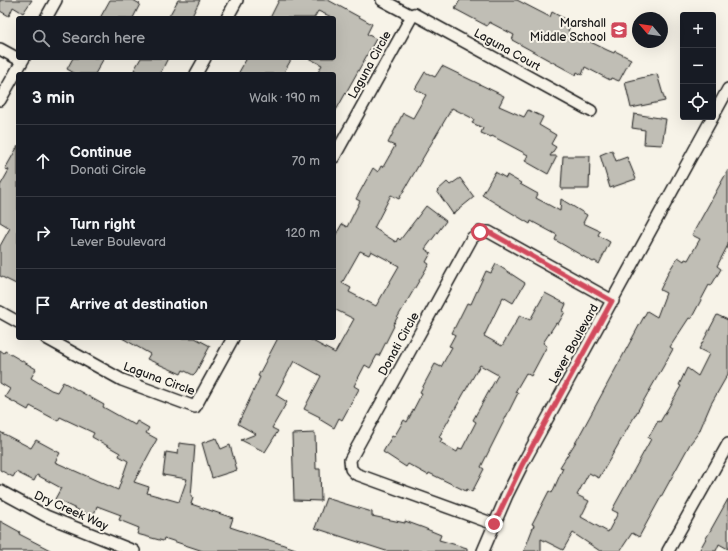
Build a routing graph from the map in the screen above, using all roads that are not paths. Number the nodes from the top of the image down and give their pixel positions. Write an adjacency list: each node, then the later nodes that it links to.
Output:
1 (56, 0): 4 (street)
2 (237, 0): 5 (street)
3 (382, 0): 6 (street)
4 (47, 16)
5 (228, 16)
6 (412, 16): 14 (street, Laguna Court); 15 (street, Laguna Circle)
7 (0, 49): 8 (street)
8 (16, 56)
9 (22, 60): 13 (street)
10 (204, 60): 11 (street)
11 (197, 72)
12 (727, 95): 16 (street, Lever Boulevard)
13 (0, 100)
14 (591, 111)
15 (336, 153)
16 (612, 301): 23 (street, Lever Boulevard); 23 (street, Donati Circle)
17 (0, 312): 18 (street)
18 (16, 321)
19 (50, 340): 20 (street, Laguna Circle)
20 (232, 340)
21 (728, 444): 26 (street)
22 (0, 491): 24 (street, Dry Creek Way)
23 (494, 524): 25 (street, Lever Boulevard)
24 (134, 551)
25 (483, 551)
26 (668, 551)

